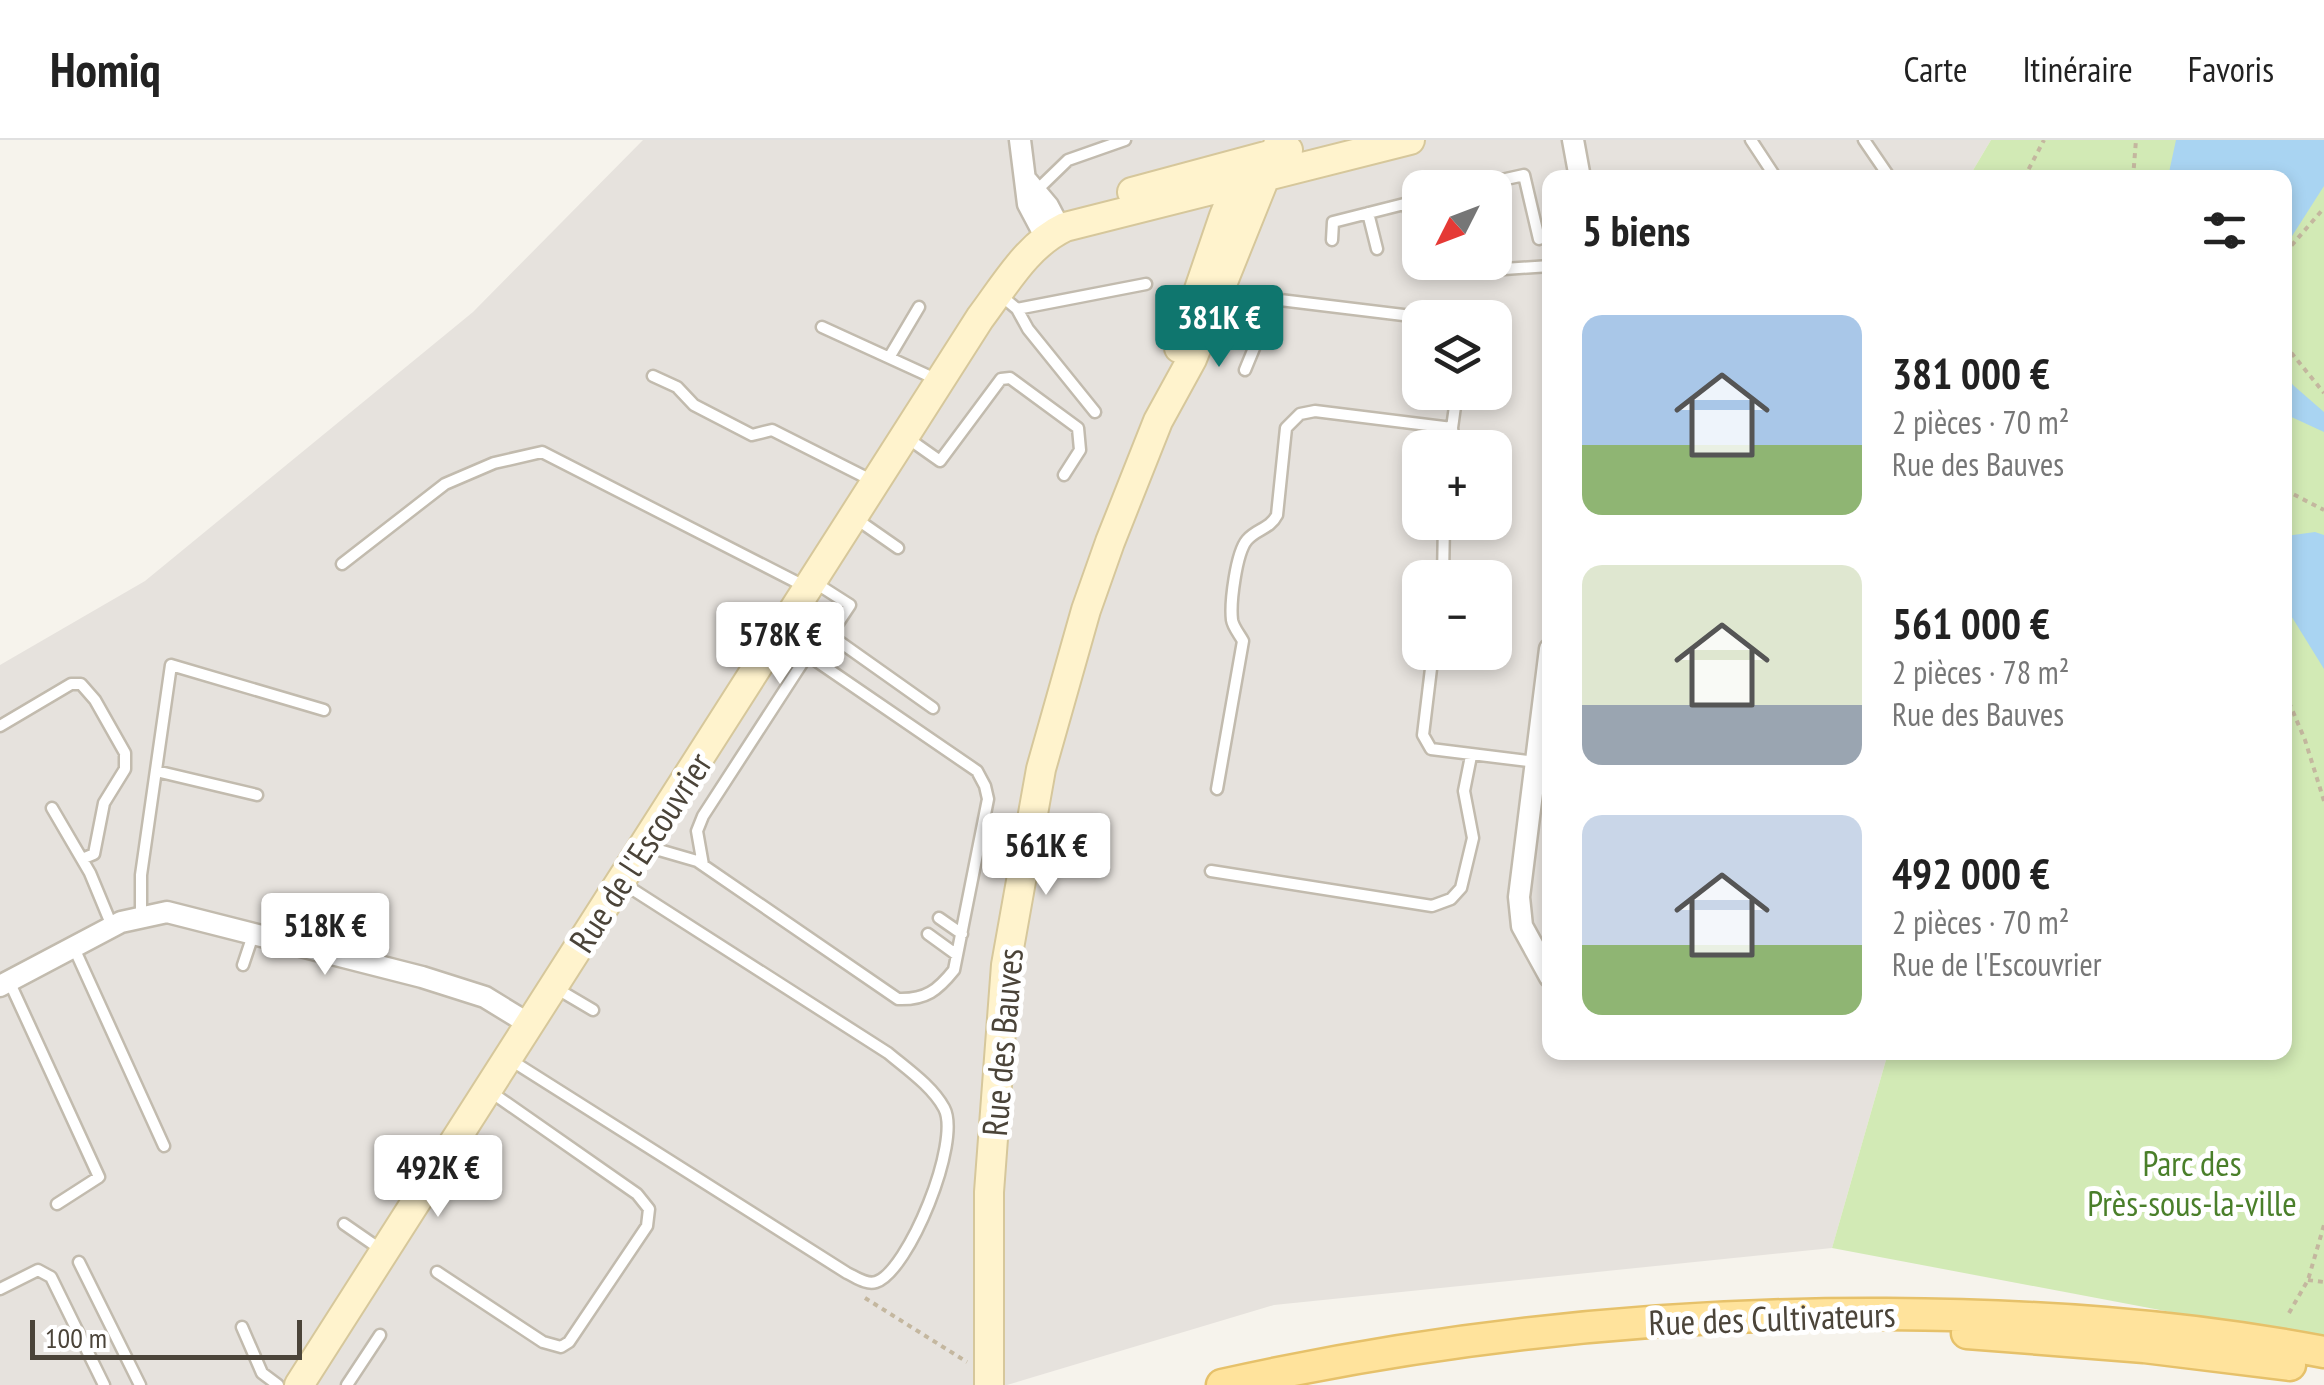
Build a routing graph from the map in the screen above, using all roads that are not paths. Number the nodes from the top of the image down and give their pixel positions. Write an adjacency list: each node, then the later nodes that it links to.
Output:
1 (1020, 140): 15 (street)
2 (1126, 140): 15 (lane)
3 (1330, 140): 8 (street)
4 (1410, 140): 8 (street)
5 (1573, 140): 9 (street)
6 (1752, 140): 10 (lane)
7 (1864, 140): 11 (lane)
8 (1261, 158): 13 (street); 15 (street); 19 (street, Rue des Bauves); 34 (street, Rue des Bauves)
9 (1579, 170)
10 (1771, 170)
11 (1885, 170)
12 (1512, 178): 17 (lane)
13 (1170, 200): 15 (street); 19 (street)
14 (1402, 205): 16 (lane)
15 (1041, 212): 24 (street, Rue de l'Escouvrier)
16 (1368, 213): 18 (lane); 20 (lane)
17 (1539, 239)
18 (1332, 240)
19 (1214, 242): 34 (street, Rue des Bauves)
20 (1378, 249)
21 (1542, 267): 22 (lane)
22 (1512, 268)
23 (1146, 284): 24 (lane)
24 (1003, 297): 31 (street, Rue de l'Escouvrier); 33 (lane)
25 (919, 306): 28 (lane)
26 (1402, 315): 29 (lane)
27 (822, 327): 28 (lane)
28 (890, 356): 31 (lane)
29 (1245, 370)
30 (653, 376): 38 (lane)
31 (940, 381): 36 (street, Rue de l'Escouvrier)
32 (1454, 410): 35 (lane)
33 (1095, 412)
34 (1158, 421): 88 (street, Rue des Bauves)
35 (1452, 428): 53 (lane)
36 (905, 436): 37 (lane); 38 (street, Rue de l'Escouvrier)
37 (1064, 475)
38 (876, 483): 39 (street, Rue de l'Escouvrier)
39 (854, 518): 40 (lane); 42 (street, Rue de l'Escouvrier)
40 (898, 548)
41 (342, 564): 42 (lane)
42 (811, 585): 43 (street, Rue de l'Escouvrier); 46 (lane)
43 (778, 635): 44 (lane); 56 (street, Rue de l'Escouvrier)
44 (808, 654): 58 (lane); 66 (lane)
45 (1431, 670): 50 (lane)
46 (933, 708)
47 (324, 710): 52 (lane)
48 (1542, 714): 51 (street)
49 (0, 726): 57 (lane)
50 (1470, 756): 51 (lane); 59 (lane)
51 (1536, 762): 69 (street)
52 (156, 771): 54 (lane); 61 (lane)
53 (1218, 789)
54 (257, 795)
55 (52, 808): 57 (lane)
56 (648, 840): 58 (lane); 60 (street, Rue de l'Escouvrier)
57 (82, 859): 63 (lane)
58 (703, 865): 68 (lane)
59 (1211, 871)
60 (620, 882): 72 (street, Rue de l'Escouvrier); 75 (lane)
61 (141, 918): 63 (street); 64 (street)
62 (939, 918): 66 (lane)
63 (112, 927): 67 (street)
64 (253, 934): 70 (lane); 74 (street)
65 (928, 934): 68 (lane)
66 (962, 934): 68 (lane)
67 (74, 948): 71 (street); 77 (lane)
68 (957, 955)
69 (1542, 963)
70 (244, 965)
71 (4, 984): 78 (lane)
72 (554, 986): 73 (lane); 74 (street, Rue de l'Escouvrier)
73 (593, 1010)
74 (529, 1024): 75 (street, Rue de l'Escouvrier)
75 (507, 1058): 76 (street, Rue de l'Escouvrier)
76 (487, 1089): 80 (street, Rue de l'Escouvrier); 82 (lane)
77 (164, 1146)
78 (57, 1204)
79 (344, 1224): 80 (lane)
80 (384, 1252): 92 (street, Rue de l'Escouvrier)
81 (79, 1262): 90 (lane)
82 (438, 1272)
83 (0, 1289): 89 (lane)
84 (242, 1328): 91 (lane)
85 (380, 1335): 93 (lane)
86 (2324, 1352): 94 (main road, Rue des Cultivateurs)
87 (2324, 1371): 95 (main road, Rue des Cultivateurs)
88 (983, 1382)
89 (104, 1385)
90 (140, 1385)
91 (278, 1385)
92 (299, 1385)
93 (347, 1385)
94 (1222, 1385)
95 (1308, 1385)

